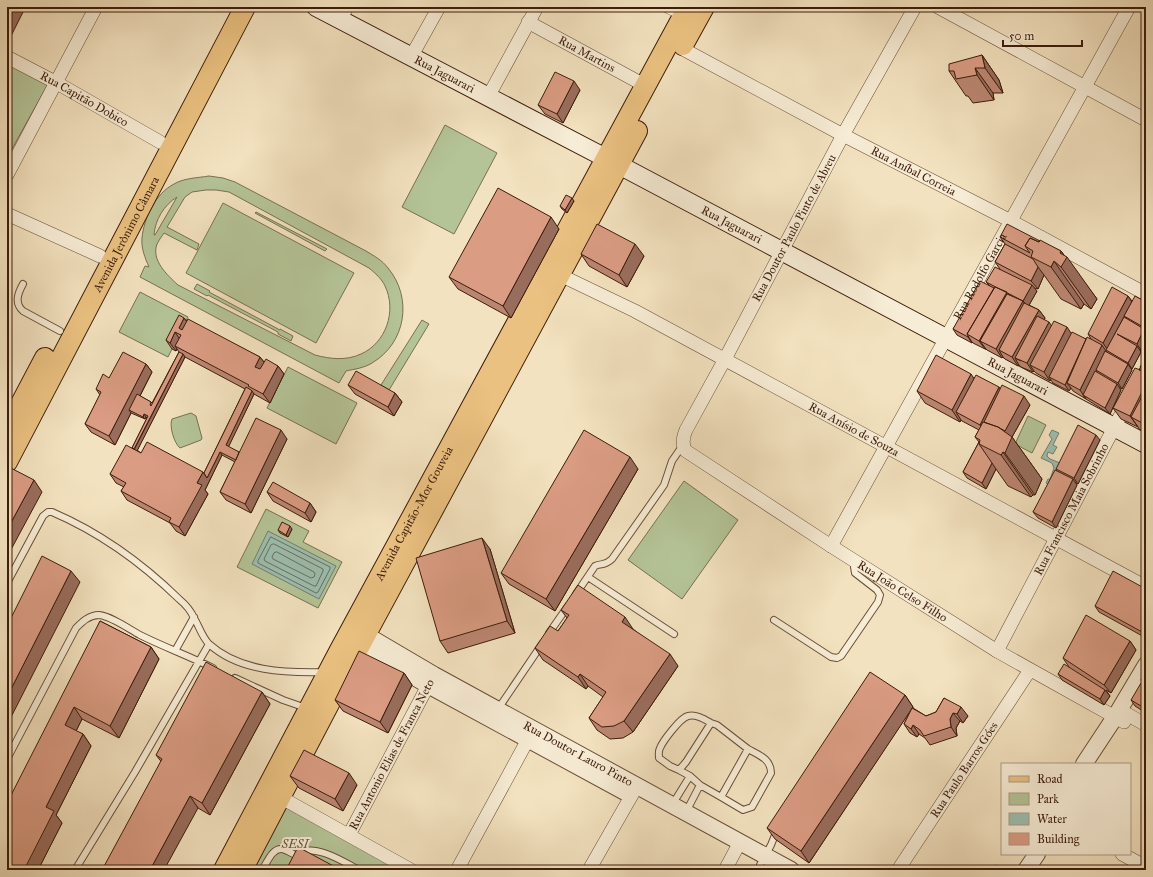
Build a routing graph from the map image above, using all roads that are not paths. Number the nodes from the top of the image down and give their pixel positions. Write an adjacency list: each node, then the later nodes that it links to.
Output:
1 (96, 7): 17 (street)
2 (232, 7): 23 (main road, Avenida Jerônimo Câmara)
3 (245, 7): 43 (main road, Avenida Jerônimo Câmara)
4 (316, 7): 12 (main road, Rua Jaguarari)
5 (439, 7): 16 (street)
6 (537, 7): 13 (street)
7 (704, 7): 14 (main road)
8 (915, 7): 22 (street, Rua Doutor Paulo Pinto de Abreu)
9 (938, 7): 19 (street)
10 (1130, 7): 19 (street, Rua Rodolfo Garcia)
11 (680, 9): 18 (main road)
12 (343, 13): 16 (main road, Rua Jaguarari)
13 (528, 22): 18 (street, Rua Martins); 20 (street)
14 (681, 48): 22 (street, Rua Aníbal Correia); 24 (main road)
15 (7, 57): 17 (street, Rua Capitão Dobico)
16 (412, 57): 20 (main road, Rua Jaguarari)
17 (57, 83): 23 (street, Rua Capitão Dobico); 25 (street)
18 (646, 86): 24 (main road)
19 (1085, 87): 21 (street); 27 (street, Rua Rodolfo Garcia)
20 (488, 97): 24 (main road, Rua Jaguarari)
21 (1146, 120)
22 (843, 135): 27 (street, Rua Aníbal Correia); 28 (street, Rua Doutor Paulo Pinto de Abreu)
23 (160, 142): 29 (main road, Avenida Jerônimo Câmara)
24 (613, 162): 28 (main road, Rua Jaguarari); 30 (main road, Avenida Capitão-Mor Gouveia); 39 (main road, Avenida Capitão-Mor Gouveia)
25 (7, 175)
26 (7, 214): 29 (street)
27 (1011, 221): 32 (street, Rua Aníbal Correia); 34 (street, Rua Rodolfo Garcia)
28 (782, 251): 34 (main road, Rua Jaguarari); 35 (street, Rua Doutor Paulo Pinto de Abreu)
29 (100, 256): 33 (main road, Avenida Jerônimo Câmara)
30 (560, 275): 35 (street, Rua Anísio de Souza); 44 (main road, Avenida Capitão-Mor Gouveia)
31 (23, 284): 33 (lane)
32 (1146, 294)
33 (60, 331): 38 (main road, Avenida Jerônimo Câmara)
34 (946, 338): 37 (main road, Rua Jaguarari); 41 (street, Rua Rodolfo Garcia)
35 (725, 359): 41 (street, Rua Anísio de Souza); 42 (street, Rua Doutor Paulo Pinto de Abreu)
36 (1136, 387): 37 (street, Rua Francisco Maia Sobrinho)
37 (1114, 427): 40 (main road, Rua Jaguarari); 45 (street, Rua Francisco Maia Sobrinho)
38 (7, 430)
39 (453, 442): 44 (main road); 50 (main road, Avenida Capitão-Mor Gouveia)
40 (1146, 444)
41 (886, 446): 45 (street, Rua Anísio de Souza); 46 (street, Rua Rodolfo Garcia)
42 (685, 448): 46 (street, Rua João Celso Filho); 49 (lane)
43 (7, 462)
44 (456, 468): 48 (main road, Avenida Capitão-Mor Gouveia)
45 (1056, 538): 52 (street, Rua Anísio de Souza); 61 (street, Rua Francisco Maia Sobrinho)
46 (831, 546): 47 (street, Rua João Celso Filho)
47 (857, 562): 56 (lane); 61 (street, Rua João Celso Filho)
48 (402, 569): 50 (main road); 58 (main road, Avenida Capitão-Mor Gouveia)
49 (588, 577): 53 (lane); 57 (lane)
50 (377, 582): 66 (main road, Avenida Capitão-Mor Gouveia)
51 (7, 583): 55 (lane)
52 (1146, 587)
53 (574, 597)
54 (570, 603): 71 (lane)
55 (194, 617): 59 (lane); 60 (lane)
56 (774, 620)
57 (674, 634)
58 (363, 640): 68 (street, Rua Doutor Lauro Pinto); 85 (main road, Avenida Capitão-Mor Gouveia)
59 (209, 644): 62 (lane); 66 (lane)
60 (176, 651): 62 (lane); 77 (lane)
61 (997, 651): 65 (street, Rua João Celso Filho)
62 (198, 660): 64 (lane); 97 (lane)
63 (1146, 666): 72 (street)
64 (216, 669)
65 (1030, 670): 72 (street, Rua João Celso Filho); 107 (street, Rua Paulo Barros Góes)
66 (329, 672): 70 (main road, Avenida Capitão-Mor Gouveia)
67 (228, 675): 70 (lane)
68 (431, 680): 71 (street, Rua Doutor Lauro Pinto); 75 (street, Rua Doutor Lauro Pinto); 88 (street, Rua Antonio Elias de Franca Neto)
69 (1146, 686): 72 (street)
70 (309, 709): 98 (main road, Avenida Capitão-Mor Gouveia)
71 (498, 709): 75 (street, Rua Doutor Lauro Pinto)
72 (1122, 716): 74 (street, Rua João Celso Filho); 78 (street); 79 (street)
73 (711, 723): 76 (lane); 80 (lane); 80 (lane)
74 (1146, 725)
75 (531, 734): 83 (street, Rua Doutor Lauro Pinto); 103 (street)
76 (748, 749): 84 (lane); 84 (lane)
77 (7, 758)
78 (1085, 763)
79 (1097, 763)
80 (678, 770): 81 (lane)
81 (690, 776): 82 (lane); 86 (lane)
82 (700, 785): 84 (lane); 86 (lane)
83 (634, 791): 86 (street, Rua Doutor Lauro Pinto); 89 (street, Rua Doutor Lauro Pinto); 104 (street)
84 (721, 797)
85 (280, 798): 88 (street); 99 (main road, Avenida Capitão-Mor Gouveia)
86 (679, 809): 89 (street, Rua Doutor Lauro Pinto)
87 (779, 823): 95 (lane)
88 (348, 835): 102 (street)
89 (737, 847): 95 (street, Rua Doutor Lauro Pinto); 105 (street)
90 (1024, 855): 108 (street)
91 (1036, 855): 109 (street)
92 (1124, 855): 96 (street)
93 (297, 856): 94 (lane); 100 (lane); 101 (lane)
94 (294, 863)
95 (765, 863): 106 (street, Rua Doutor Lauro Pinto)
96 (1146, 867)
97 (75, 870)
98 (224, 870)
99 (242, 870)
100 (262, 870)
101 (359, 870)
102 (411, 870)
103 (457, 870)
104 (589, 870)
105 (725, 870)
106 (791, 870)
107 (898, 870)
108 (1015, 870)
109 (1026, 870)

